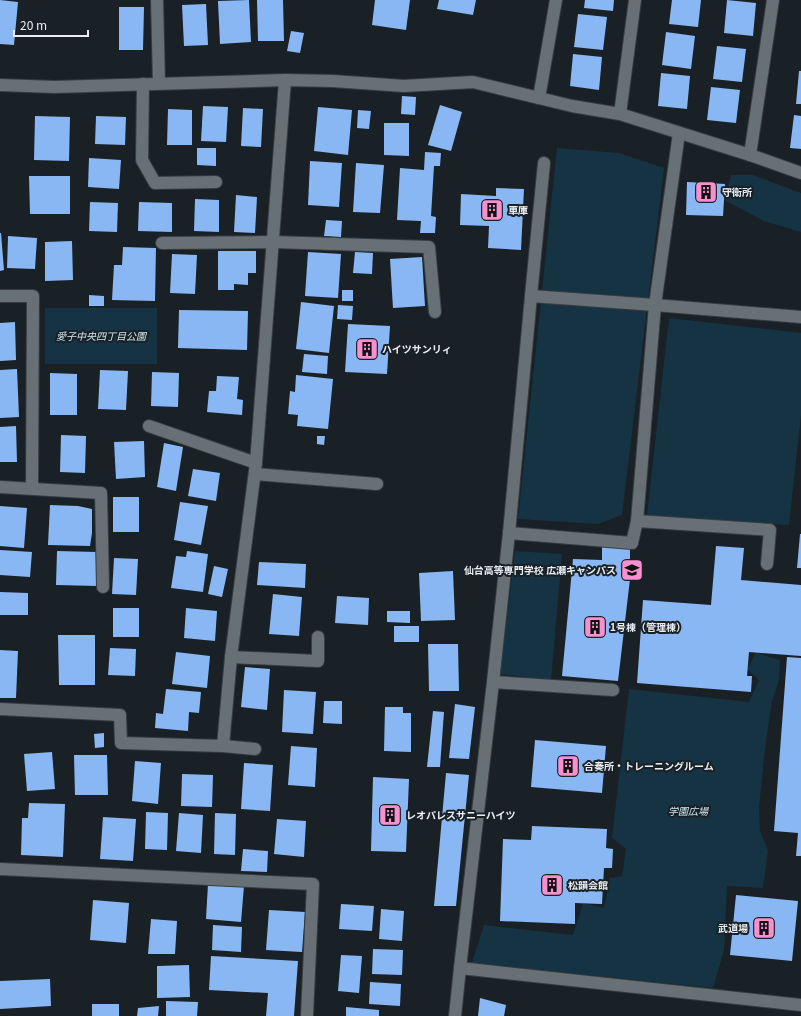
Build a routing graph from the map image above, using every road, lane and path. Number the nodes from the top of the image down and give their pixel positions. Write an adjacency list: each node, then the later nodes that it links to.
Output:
1 (157, 0): 6 (street)
2 (556, 0): 9 (street)
3 (635, 0): 10 (street)
4 (773, 0): 12 (street)
5 (285, 80): 6 (street); 9 (street); 16 (street)
6 (159, 83): 7 (street)
7 (143, 84): 8 (street); 15 (street)
8 (0, 85)
9 (539, 98): 10 (street)
10 (620, 114): 11 (street)
11 (679, 133): 12 (street); 20 (street)
12 (750, 155): 14 (street)
13 (544, 163): 19 (street)
14 (801, 173)
15 (216, 182)
16 (272, 242): 17 (street); 21 (street); 24 (street)
17 (162, 243)
18 (0, 296): 27 (street)
19 (531, 296): 20 (street); 29 (street)
20 (655, 305): 22 (street); 28 (street)
21 (435, 312)
22 (801, 317)
23 (149, 426): 24 (street)
24 (255, 468): 25 (street); 33 (street)
25 (377, 484)
26 (0, 486): 27 (street)
27 (32, 488): 31 (street)
28 (637, 521): 29 (street); 30 (street)
29 (508, 533): 34 (street)
30 (767, 564)
31 (104, 587)
32 (318, 637): 33 (street)
33 (231, 657): 37 (street)
34 (493, 682): 35 (street); 40 (street)
35 (613, 690)
36 (0, 709): 37 (street)
37 (223, 746): 38 (street)
38 (255, 749)
39 (0, 870): 42 (street)
40 (460, 968): 41 (street); 43 (street)
41 (801, 1005)
42 (307, 1016)
43 (455, 1016)

